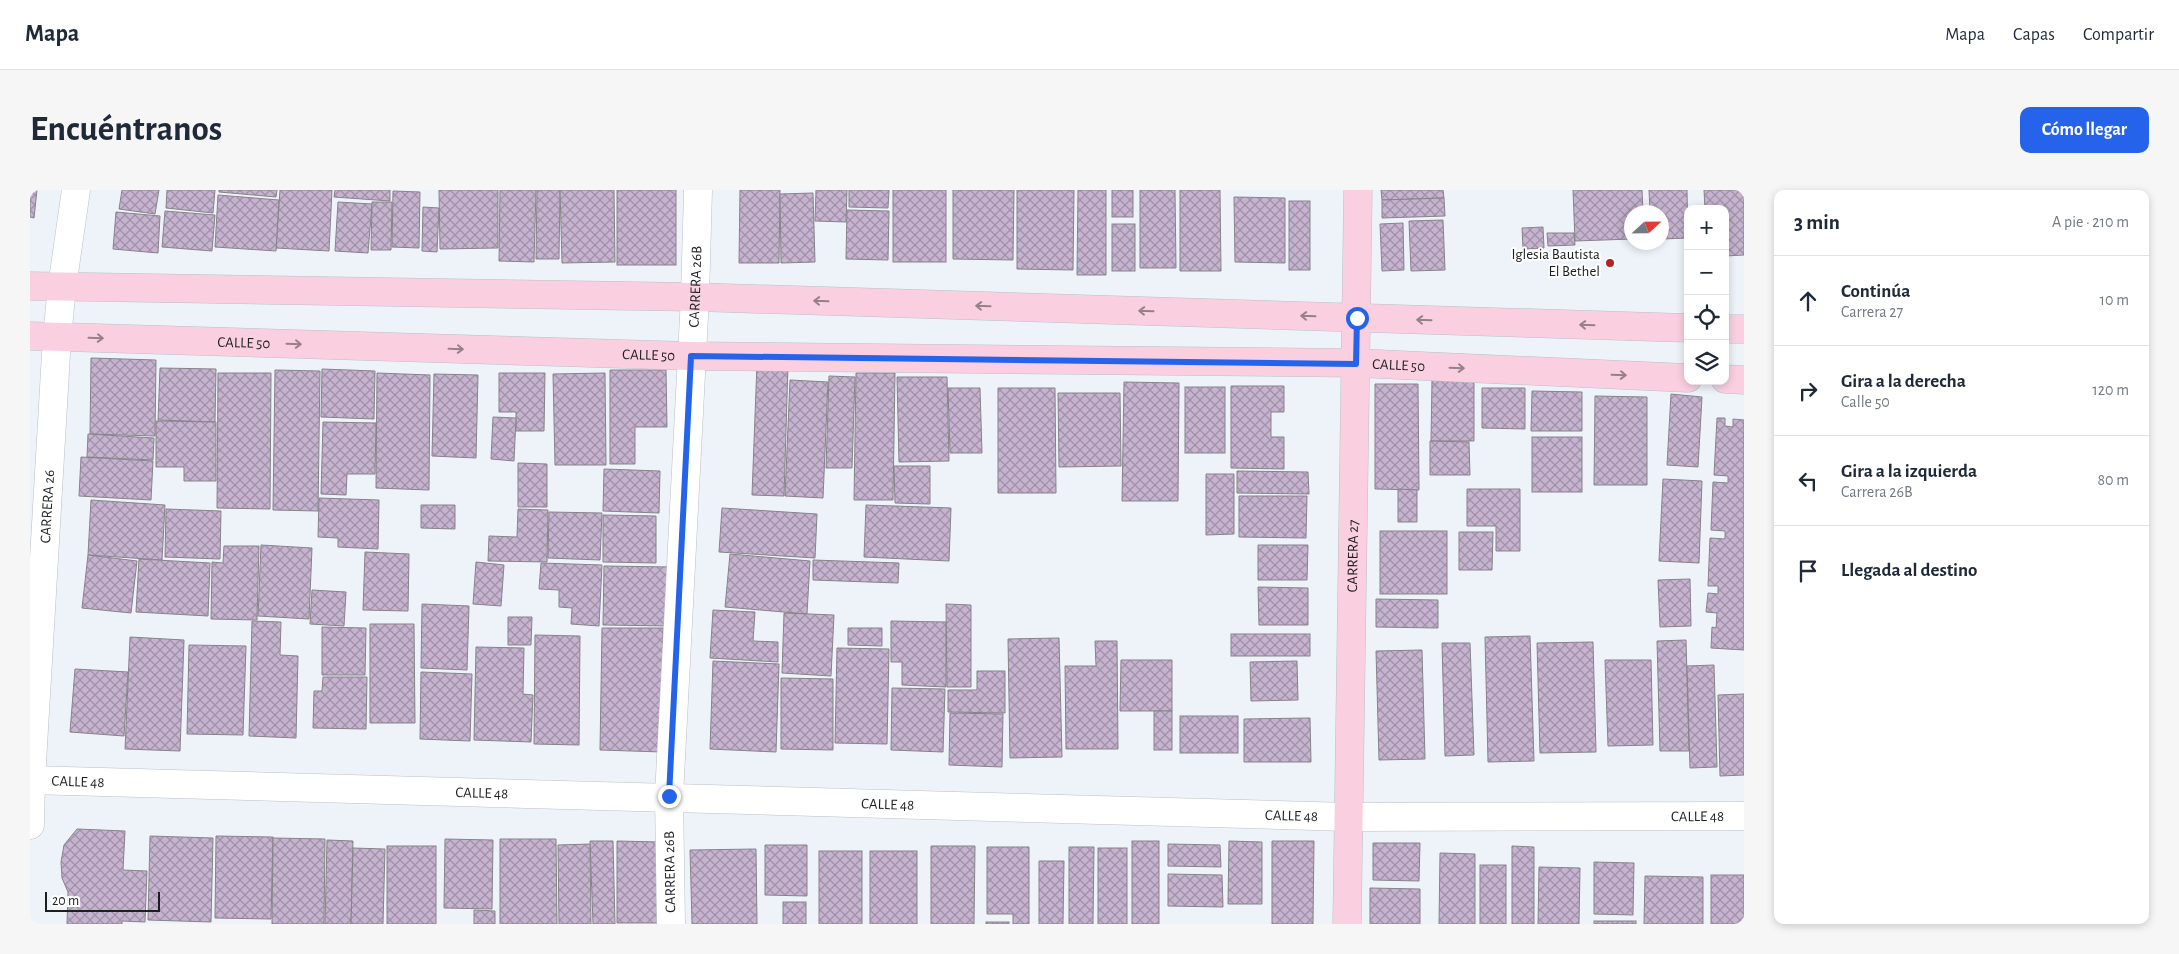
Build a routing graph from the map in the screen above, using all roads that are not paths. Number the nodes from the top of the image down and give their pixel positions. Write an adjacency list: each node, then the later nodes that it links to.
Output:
1 (76, 190): 5 (street, CARRERA 26)
2 (698, 190): 6 (street, CARRERA 26B)
3 (1358, 190): 7 (street, CARRERA 27)
4 (30, 286): 5 (street)
5 (62, 287): 6 (street); 12 (street, CARRERA 26)
6 (695, 297): 7 (street, one-way to 6); 13 (street, CARRERA 26B)
7 (1357, 318): 8 (street, one-way to 7); 14 (street, CARRERA 27)
8 (1684, 328)
9 (1729, 329): 10 (street)
10 (1744, 329)
11 (30, 336): 12 (street, CALLE 50)
12 (57, 336): 13 (street, CALLE 50, one-way to 13); 18 (street, CARRERA 26)
13 (691, 356): 14 (street, CALLE 50); 19 (street, CARRERA 26B)
14 (1356, 364): 15 (street, CALLE 50, one-way to 15); 21 (street, CARRERA 27)
15 (1684, 378)
16 (1729, 379): 17 (street)
17 (1744, 380)
18 (30, 780): 19 (street, CALLE 48); 22 (street, CARRERA 26)
19 (669, 796): 21 (street, CALLE 48); 23 (street, CARRERA 26B)
20 (1744, 816): 21 (street, CALLE 48)
21 (1348, 817): 24 (street, CARRERA 27)
22 (30, 825)
23 (671, 924)
24 (1347, 924)

